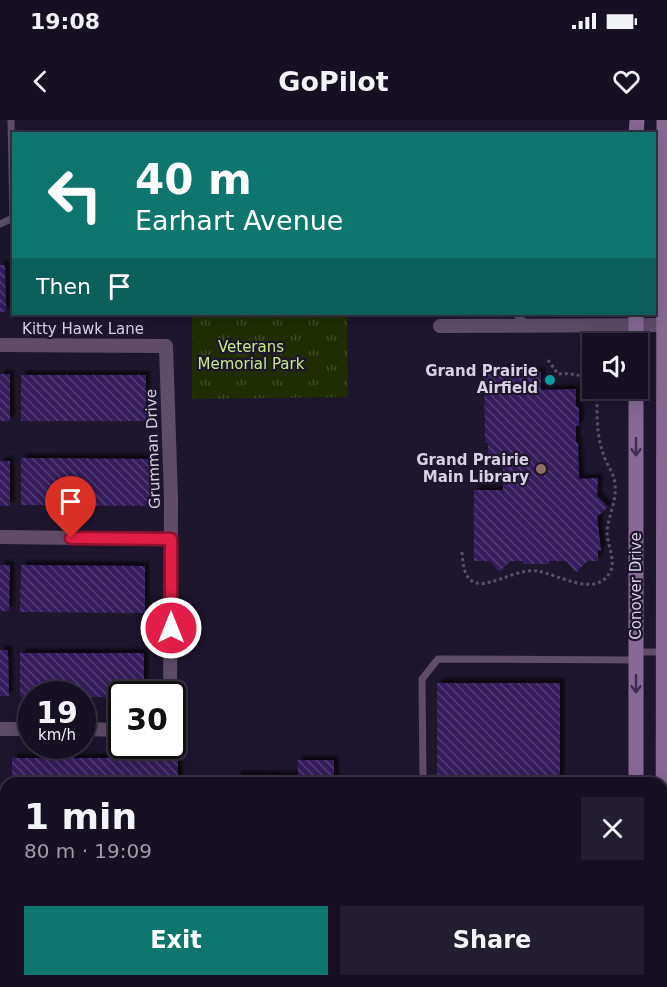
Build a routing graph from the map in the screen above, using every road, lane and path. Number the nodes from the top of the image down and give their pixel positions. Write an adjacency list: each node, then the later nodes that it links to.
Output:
1 (11, 120): 3 (lane)
2 (664, 120): 6 (street, Conover Drive)
3 (12, 146)
4 (517, 315): 8 (lane)
5 (636, 319): 6 (street); 8 (street)
6 (664, 325): 16 (street, Conover Drive)
7 (440, 326): 8 (street)
8 (528, 326)
9 (0, 345): 10 (street, Kitty Hawk Lane)
10 (166, 346): 18 (street, Grumman Drive)
11 (548, 360): 12 (path)
12 (582, 376)
13 (597, 399): 19 (path)
14 (636, 399): 15 (street, Conover Drive, one-way to 15)
15 (636, 475): 16 (street); 21 (street, Conover Drive)
16 (665, 475): 20 (street, Conover Drive)
17 (0, 537): 18 (street)
18 (171, 539): 22 (street, Grumman Drive)
19 (462, 552)
20 (665, 652): 21 (lane); 27 (street, Conover Drive)
21 (636, 656): 25 (lane); 26 (street, Conover Drive, one-way to 26)
22 (170, 681)
23 (0, 729): 24 (street)
24 (18, 729)
25 (423, 777)
26 (636, 777)
27 (664, 777)

